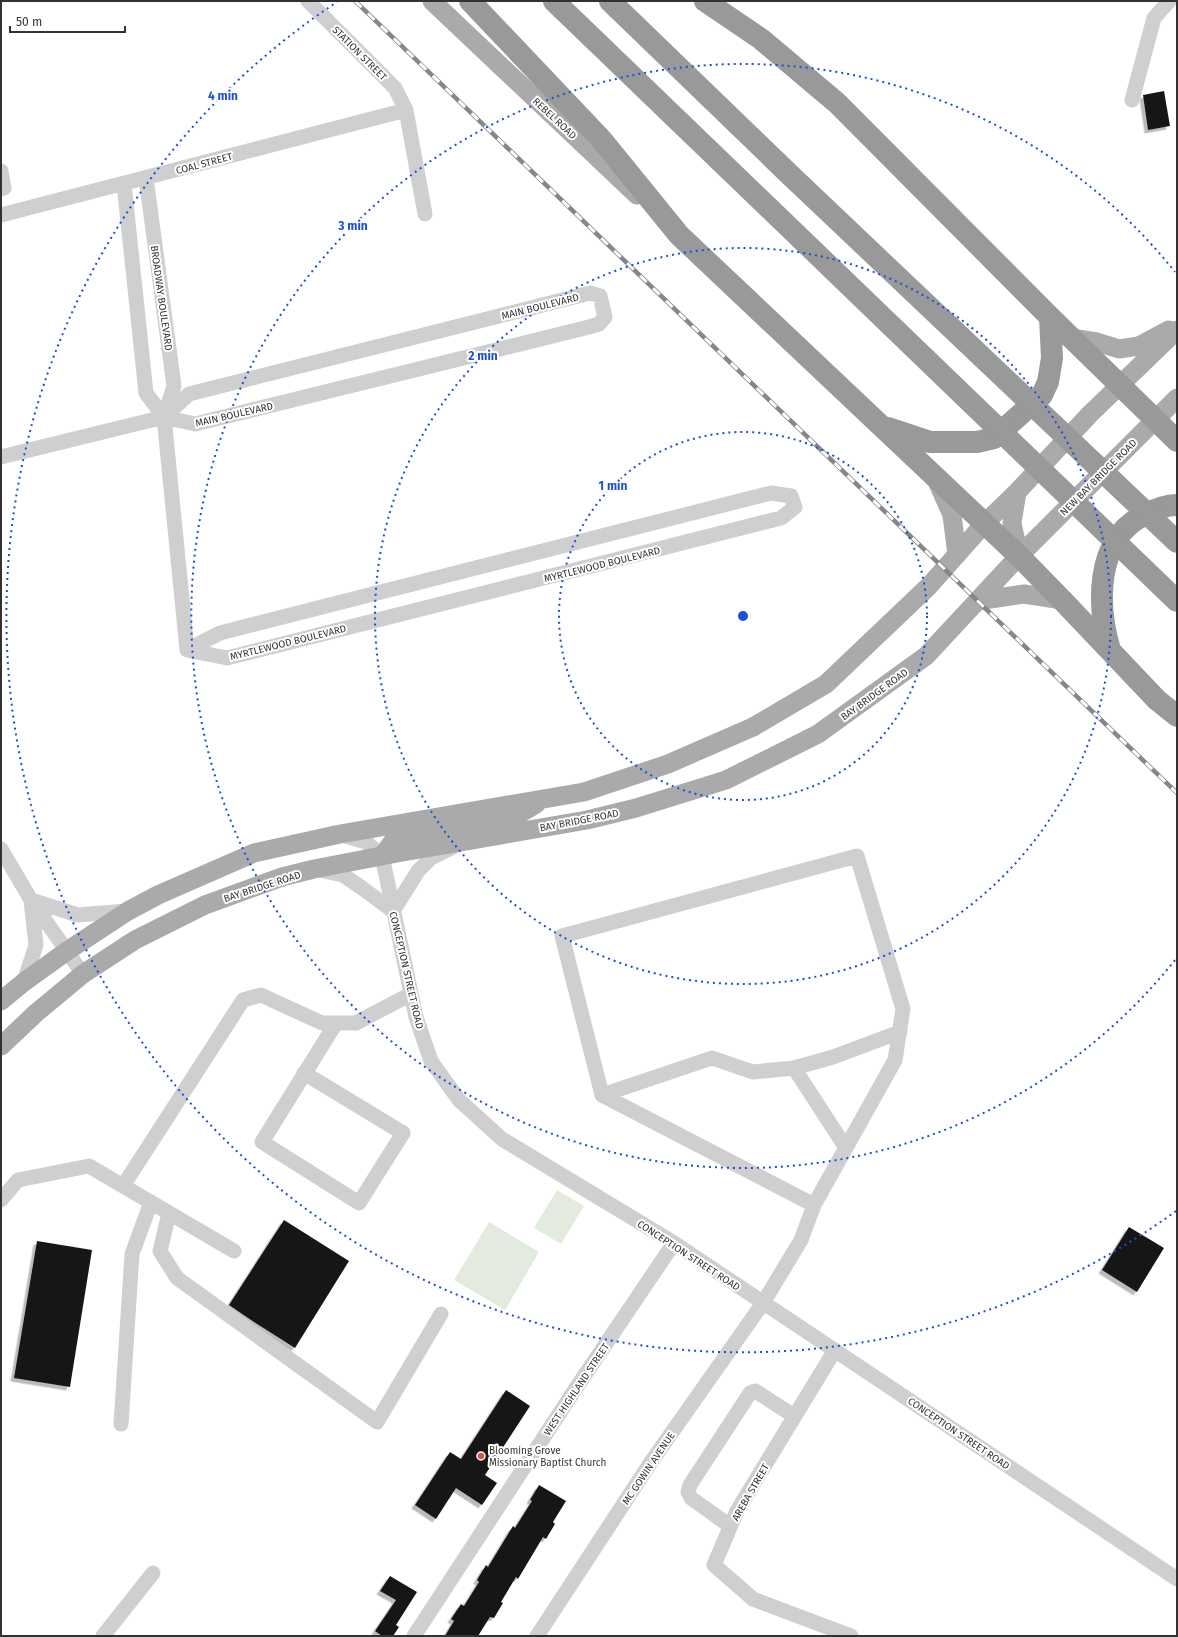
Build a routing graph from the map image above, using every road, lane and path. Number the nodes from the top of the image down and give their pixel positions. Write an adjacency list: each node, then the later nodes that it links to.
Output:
1 (308, 1): 11 (street, STATION STREET)
2 (432, 1): 18 (main road, REBEL ROAD)
3 (470, 1): 18 (highway)
4 (554, 1): 39 (highway, bridge)
5 (610, 1): 34 (highway, bridge)
6 (705, 1): 9 (highway)
7 (723, 1): 9 (main road)
8 (1169, 1): 10 (street)
9 (761, 39): 19 (highway)
10 (1132, 100)
11 (406, 110): 13 (street, COAL STREET); 16 (street, STATION STREET)
12 (1, 171): 15 (street)
13 (146, 178): 14 (street, COAL STREET); 25 (street, BROADWAY BOULEVARD)
14 (124, 184): 17 (street, COAL STREET); 25 (street)
15 (1, 189)
16 (425, 214)
17 (1, 215)
18 (679, 235): 27 (highway)
19 (1050, 317): 22 (highway); 27 (highway)
20 (1177, 325): 22 (main road)
21 (1177, 330): 23 (main road)
22 (1071, 338): 23 (highway)
23 (1120, 385): 26 (highway); 31 (main road)
24 (1177, 398): 26 (main road, NEW BAY BRIDGE ROAD)
25 (164, 418): 25 (street, MAIN BOULEVARD); 29 (street, MAIN BOULEVARD); 40 (street, BROADWAY BOULEVARD)
26 (1155, 419): 28 (highway); 36 (main road, NEW BAY BRIDGE ROAD)
27 (881, 426): 30 (highway)
28 (1177, 441)
29 (1, 457)
30 (935, 476): 33 (highway); 35 (main road)
31 (1017, 492): 33 (main road); 36 (main road)
32 (1177, 505): 41 (highway)
33 (984, 524): 35 (main road); 36 (highway)
34 (1177, 542)
35 (957, 555): 43 (main road)
36 (1019, 556): 37 (highway); 38 (main road, BAY BRIDGE ROAD)
37 (1062, 600): 38 (main road); 41 (highway)
38 (977, 601): 45 (main road, BAY BRIDGE ROAD)
39 (1177, 601)
40 (187, 650): 40 (street, MYRTLEWOOD BOULEVARD)
41 (1111, 653): 42 (highway)
42 (1177, 716)
43 (546, 798): 44 (main road); 47 (main road)
44 (340, 834): 47 (street); 50 (main road)
45 (464, 842): 47 (main road, BAY BRIDGE ROAD); 51 (street)
46 (1, 849): 49 (street)
47 (382, 856): 48 (main road, BAY BRIDGE ROAD); 51 (street, CONCEPTION STREET ROAD)
48 (314, 869): 51 (street); 53 (main road, BAY BRIDGE ROAD)
49 (31, 900): 50 (street); 52 (street); 54 (street)
50 (128, 911): 52 (main road)
51 (393, 911): 55 (street, CONCEPTION STREET ROAD)
52 (67, 951): 53 (street); 54 (main road)
53 (84, 974): 59 (main road, BAY BRIDGE ROAD)
54 (24, 982): 56 (main road)
55 (411, 994): 57 (street); 69 (street, CONCEPTION STREET ROAD)
56 (1, 1001)
57 (336, 1023): 61 (street); 64 (street)
58 (900, 1032): 60 (street); 62 (street, MC GOWIN AVENUE); 63 (street, MC GOWIN AVENUE)
59 (1, 1046)
60 (794, 1068): 62 (street); 63 (street)
61 (304, 1073): 61 (street)
62 (602, 1095): 67 (street)
63 (846, 1148): 67 (street, MC GOWIN AVENUE)
64 (123, 1186): 65 (street); 66 (street)
65 (1, 1200)
66 (151, 1202): 68 (street); 75 (street)
67 (814, 1205): 71 (street, MC GOWIN AVENUE)
68 (169, 1213): 70 (street); 72 (street)
69 (674, 1243): 71 (street, CONCEPTION STREET ROAD); 80 (street, WEST HIGHLAND STREET)
70 (234, 1251)
71 (762, 1303): 73 (street, CONCEPTION STREET ROAD); 81 (street, MC GOWIN AVENUE)
72 (441, 1314)
73 (835, 1350): 74 (street, AREBA STREET); 78 (street, CONCEPTION STREET ROAD)
74 (794, 1416): 76 (street, AREBA STREET); 76 (street)
75 (120, 1424)
76 (730, 1526): 82 (street, AREBA STREET)
77 (153, 1573): 79 (street)
78 (1177, 1579)
79 (103, 1636)
80 (414, 1636)
81 (537, 1636)
82 (850, 1636)

